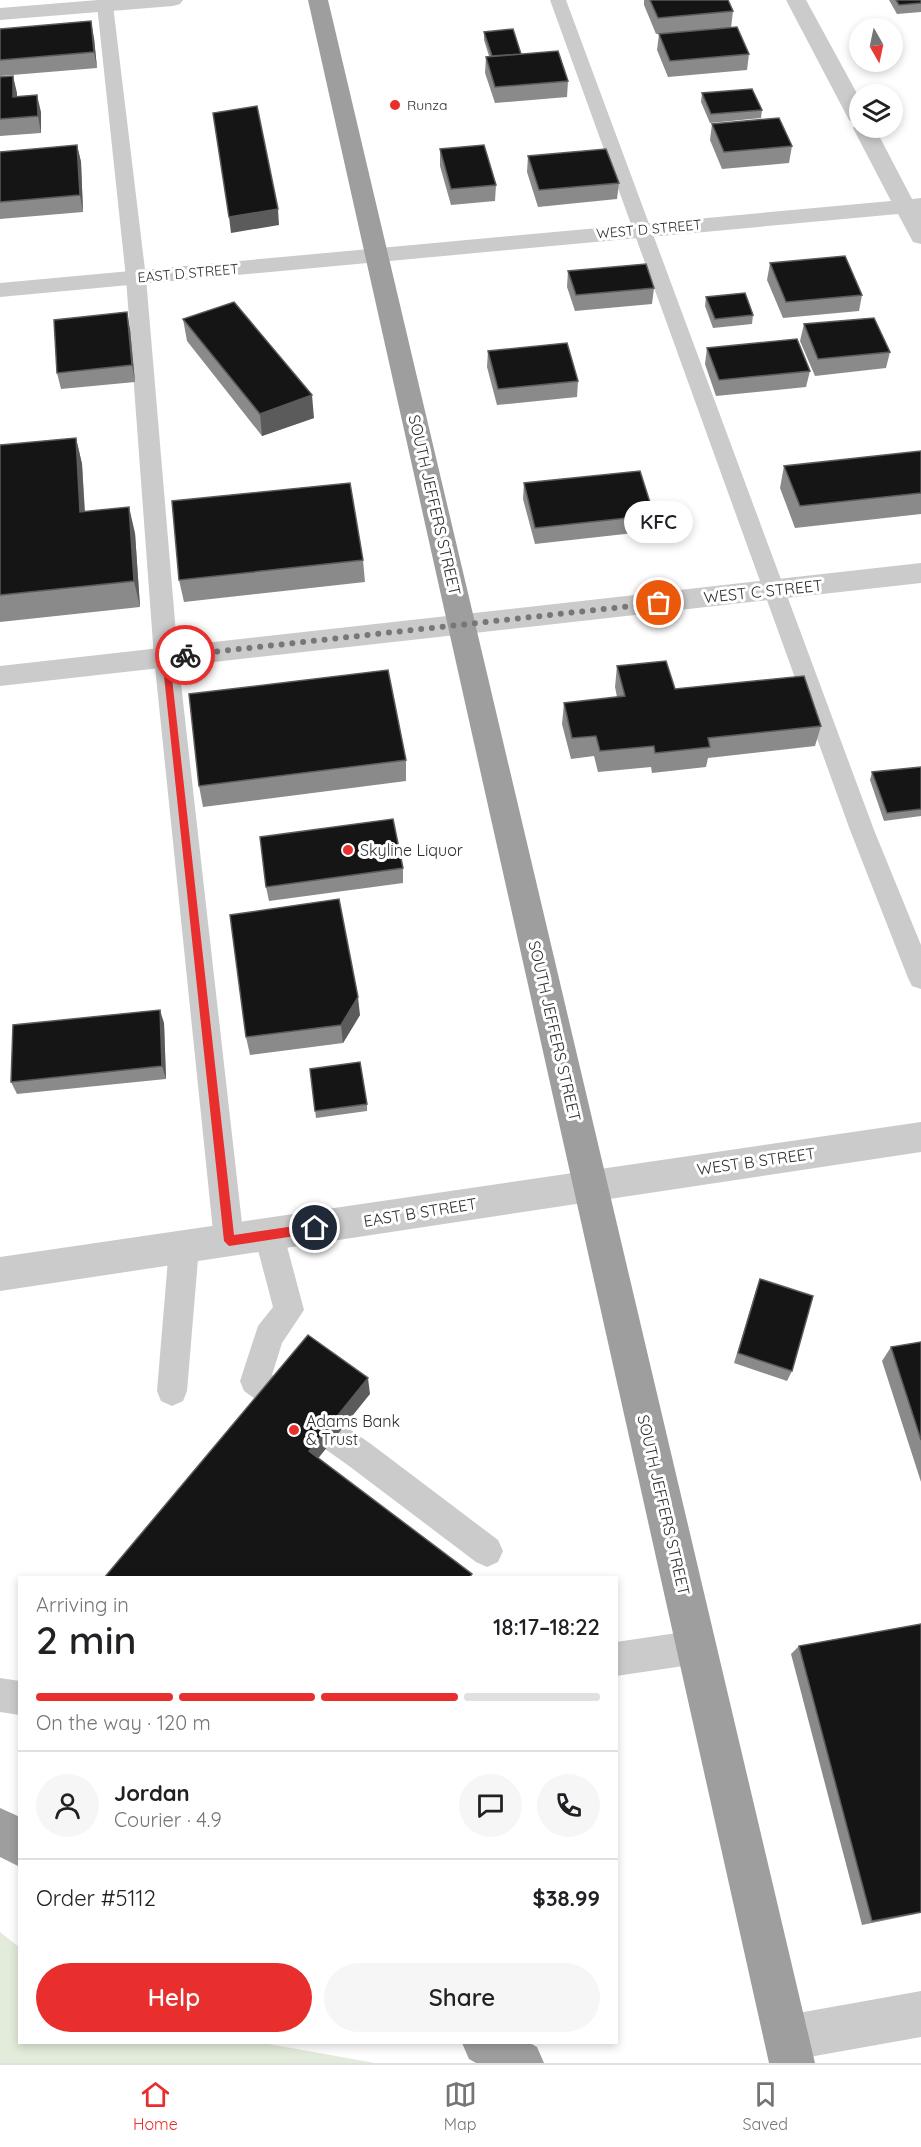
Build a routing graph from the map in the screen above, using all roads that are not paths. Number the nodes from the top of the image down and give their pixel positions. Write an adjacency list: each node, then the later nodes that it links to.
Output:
1 (173, 0): 5 (street)
2 (318, 0): 12 (highway, SOUTH JEFFERS STREET)
3 (558, 0): 10 (lane)
4 (796, 0): 7 (street)
5 (105, 5): 6 (street); 13 (lane)
6 (0, 14)
7 (849, 99)
8 (870, 138): 9 (street)
9 (913, 205): 10 (street, WEST D STREET); 11 (street)
10 (643, 230): 12 (street, WEST D STREET); 16 (lane)
11 (921, 237)
12 (377, 254): 13 (street, EAST D STREET); 17 (highway, SOUTH JEFFERS STREET)
13 (136, 278): 14 (street, EAST D STREET); 18 (lane)
14 (0, 290)
15 (921, 573): 16 (street, WEST C STREET)
16 (776, 590): 17 (street, WEST C STREET); 20 (lane)
17 (462, 624): 18 (street, WEST C STREET); 22 (highway, SOUTH JEFFERS STREET)
18 (166, 657): 19 (street, WEST C STREET); 24 (lane)
19 (0, 676)
20 (921, 978)
21 (921, 1137): 22 (street, WEST B STREET)
22 (591, 1185): 23 (street, EAST B STREET); 29 (highway, SOUTH JEFFERS STREET)
23 (269, 1235): 24 (street, EAST B STREET); 28 (lane)
24 (229, 1241): 25 (street, EAST B STREET)
25 (184, 1247): 26 (street, EAST B STREET); 27 (lane)
26 (0, 1274)
27 (172, 1391)
28 (487, 1551)
29 (697, 1647): 30 (lane); 37 (highway, SOUTH JEFFERS STREET)
30 (618, 1659)
31 (0, 1695): 32 (lane)
32 (18, 1698)
33 (0, 1829): 34 (highway)
34 (18, 1843)
35 (921, 2014): 37 (street)
36 (487, 2044): 38 (highway)
37 (790, 2050)
38 (521, 2063)

